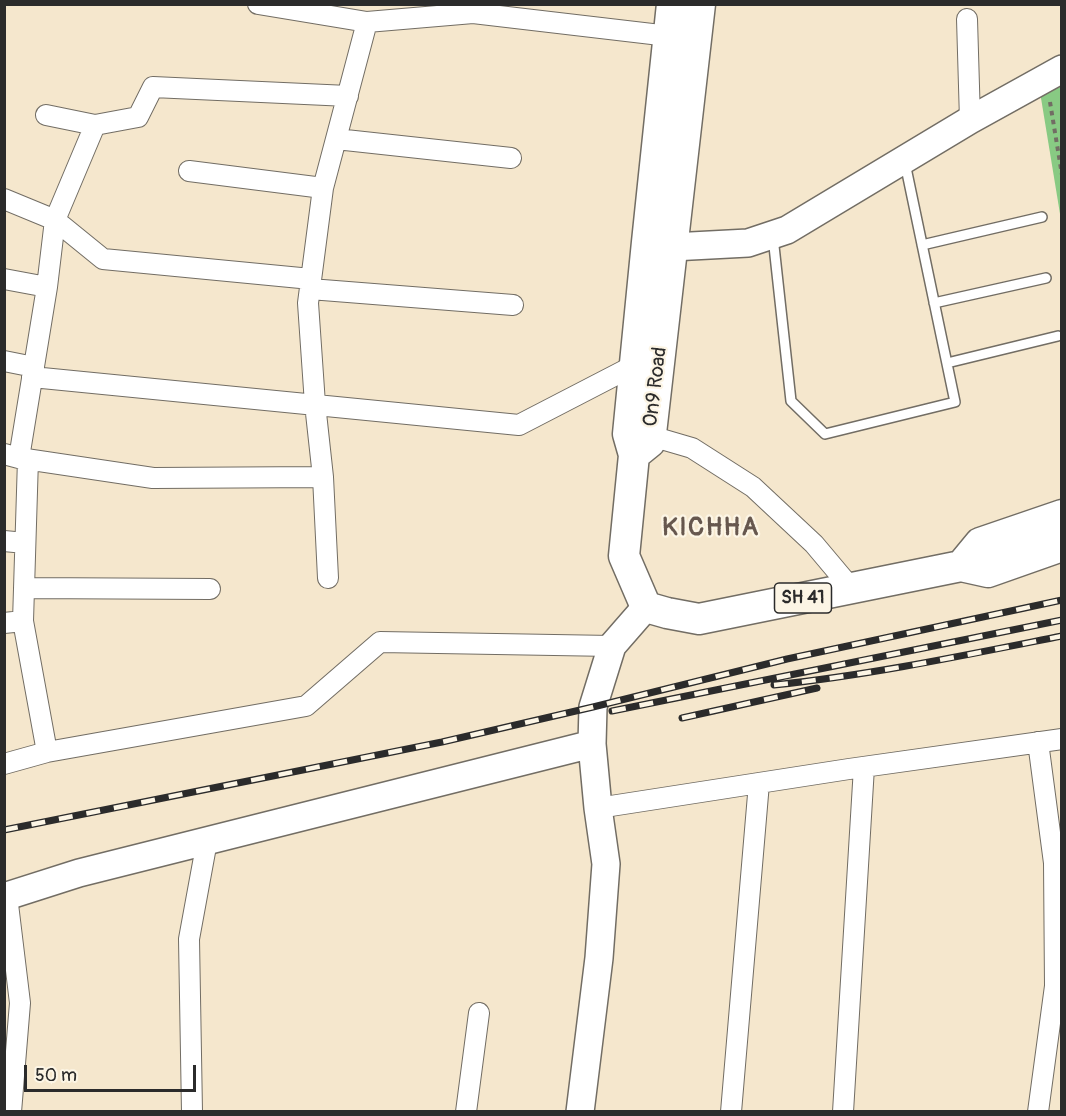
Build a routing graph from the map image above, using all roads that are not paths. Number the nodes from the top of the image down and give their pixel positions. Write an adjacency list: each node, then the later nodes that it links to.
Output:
1 (258, 4): 5 (street)
2 (672, 4): 6 (main road)
3 (700, 4): 22 (main road, On9 Road)
4 (967, 19): 10 (street)
5 (367, 22): 6 (street); 8 (street)
6 (669, 36): 32 (main road)
7 (1062, 69): 10 (street)
8 (348, 96): 11 (street); 12 (street)
9 (46, 115): 11 (street)
10 (970, 120): 14 (street)
11 (95, 125): 19 (street)
12 (336, 139): 13 (street); 16 (street)
13 (511, 158)
14 (904, 159): 20 (street); 21 (lane)
15 (189, 171): 16 (street)
16 (323, 188): 25 (street)
17 (4, 199): 19 (street)
18 (1042, 217): 21 (lane)
19 (55, 220): 25 (street); 26 (street)
20 (773, 235): 22 (street); 31 (lane)
21 (922, 244): 27 (lane)
22 (672, 247): 35 (main road, On9 Road)
23 (1046, 278): 27 (lane)
24 (4, 279): 26 (street)
25 (311, 284): 28 (street); 34 (street)
26 (47, 287): 33 (street)
27 (934, 303): 31 (lane)
28 (513, 305)
29 (1058, 336): 31 (lane)
30 (4, 361): 33 (street)
31 (947, 363)
32 (635, 365): 34 (street); 35 (main road)
33 (33, 372): 34 (street); 36 (street)
34 (315, 404): 37 (street)
35 (642, 445): 45 (street); 47 (main road, On9 Road)
36 (17, 457): 37 (street); 40 (street)
37 (323, 477): 43 (street)
38 (1062, 515): 42 (main road)
39 (4, 541): 40 (street)
40 (25, 543): 44 (street)
41 (1062, 546): 42 (main road)
42 (961, 566): 45 (main road, SH 41)
43 (328, 578)
44 (24, 588): 46 (street); 48 (street)
45 (851, 588): 47 (main road, SH 41)
46 (210, 589)
47 (646, 607): 49 (street)
48 (14, 622): 53 (street)
49 (612, 646): 52 (street); 53 (street)
50 (1062, 739): 51 (street)
51 (1038, 742): 55 (street); 67 (street)
52 (592, 744): 57 (street); 58 (street)
53 (47, 752): 54 (street)
54 (4, 764)
55 (864, 767): 56 (street); 66 (street)
56 (759, 783): 57 (street); 65 (street)
57 (598, 808): 64 (street)
58 (207, 841): 59 (street); 62 (street)
59 (6, 896): 61 (street)
60 (479, 1013): 63 (street)
61 (11, 1112)
62 (192, 1112)
63 (466, 1112)
64 (580, 1112)
65 (731, 1112)
66 (843, 1112)
67 (1038, 1112)

